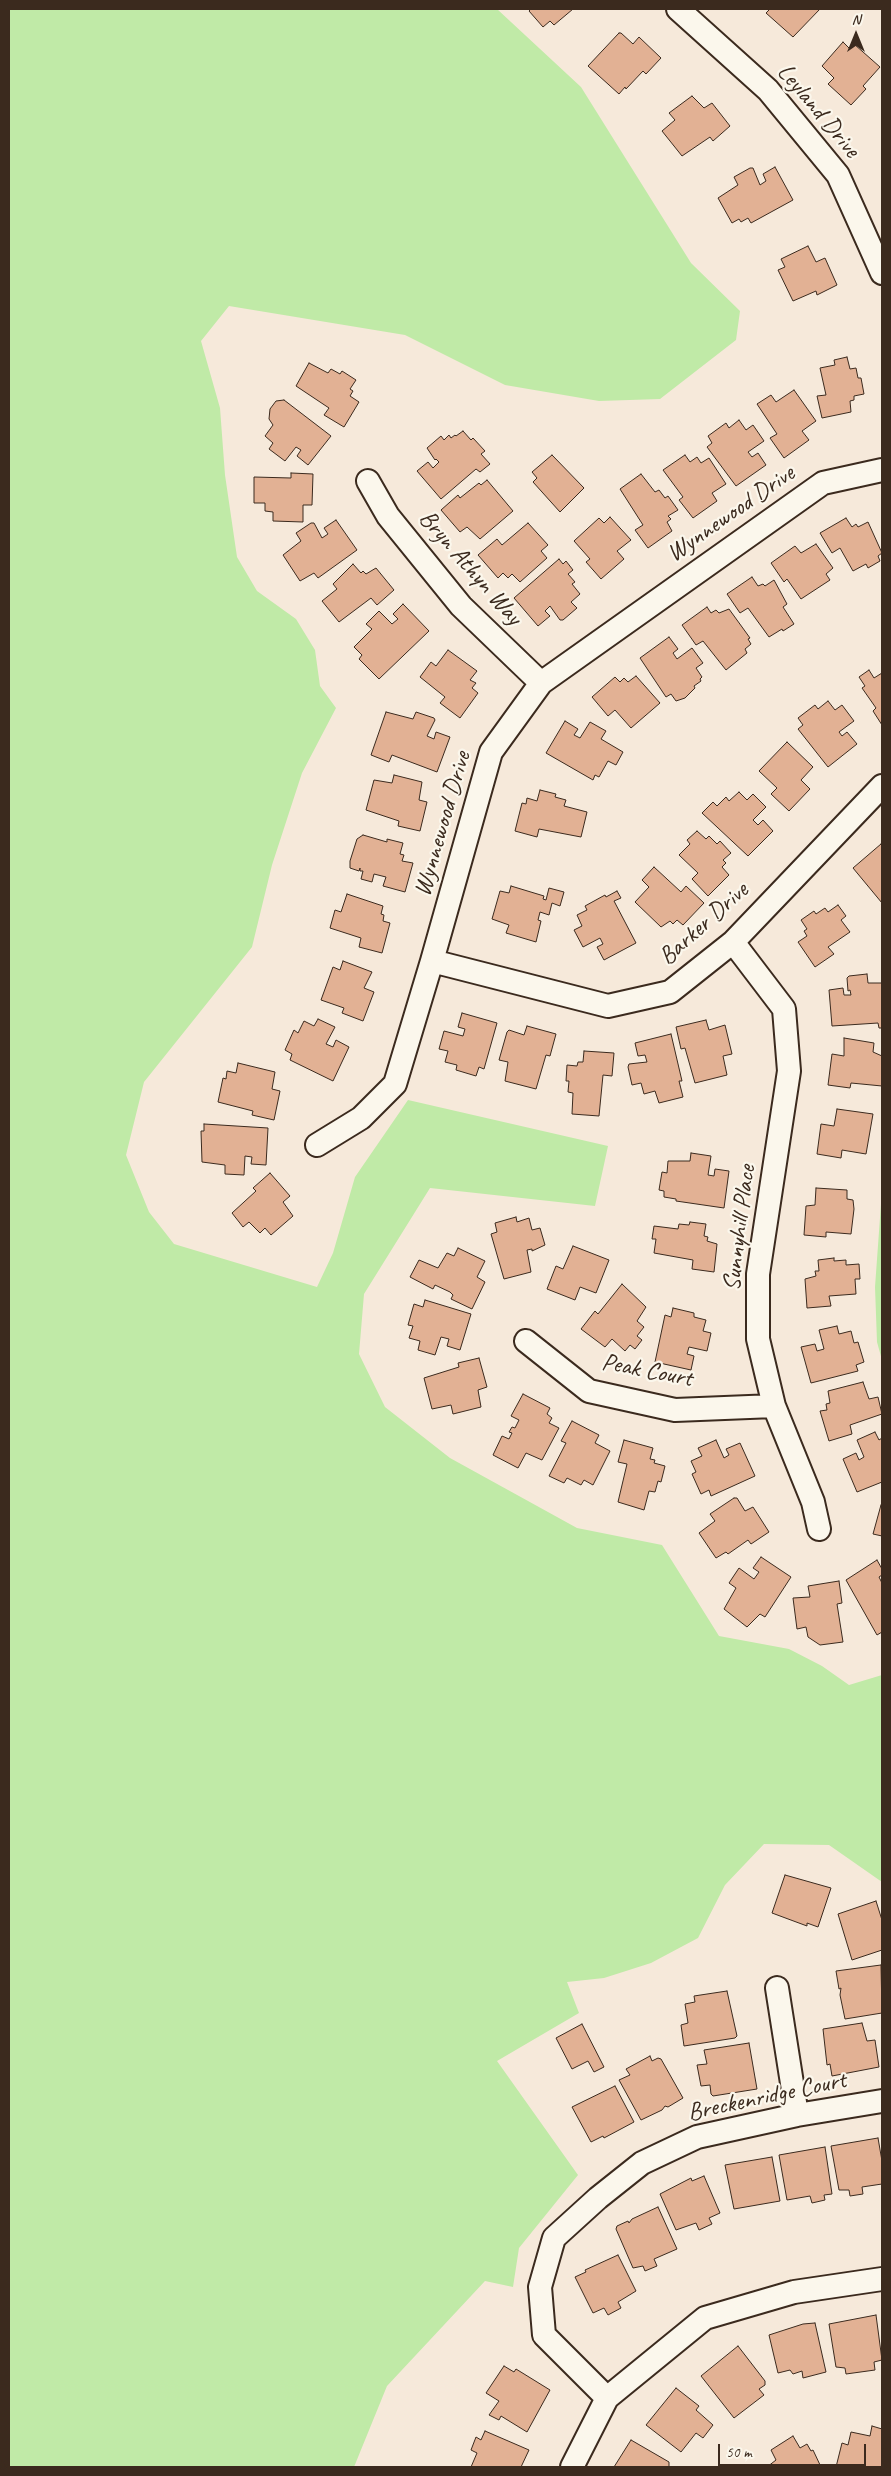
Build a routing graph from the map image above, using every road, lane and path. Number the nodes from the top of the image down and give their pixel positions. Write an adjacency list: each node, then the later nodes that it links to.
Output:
1 (678, 9): 2 (street, Leyland Drive)
2 (882, 274)
3 (882, 470): 5 (street, Wynnewood Drive)
4 (368, 481): 5 (street, Bryn Athyn Way)
5 (541, 683): 8 (street, Wynnewood Drive)
6 (882, 786): 7 (street, Barker Drive)
7 (733, 942): 8 (street, Barker Drive); 11 (street, Sunnyhill Place)
8 (432, 961): 9 (street, Wynnewood Drive)
9 (316, 1145)
10 (526, 1341): 11 (street, Peak Court)
11 (774, 1406): 12 (street, Sunnyhill Place)
12 (818, 1529)
13 (776, 1988): 15 (street)
14 (882, 2101): 15 (street, Breckenridge Court)
15 (797, 2115): 17 (street, Breckenridge Court)
16 (882, 2279): 17 (street)
17 (607, 2398): 18 (street)
18 (572, 2467)

